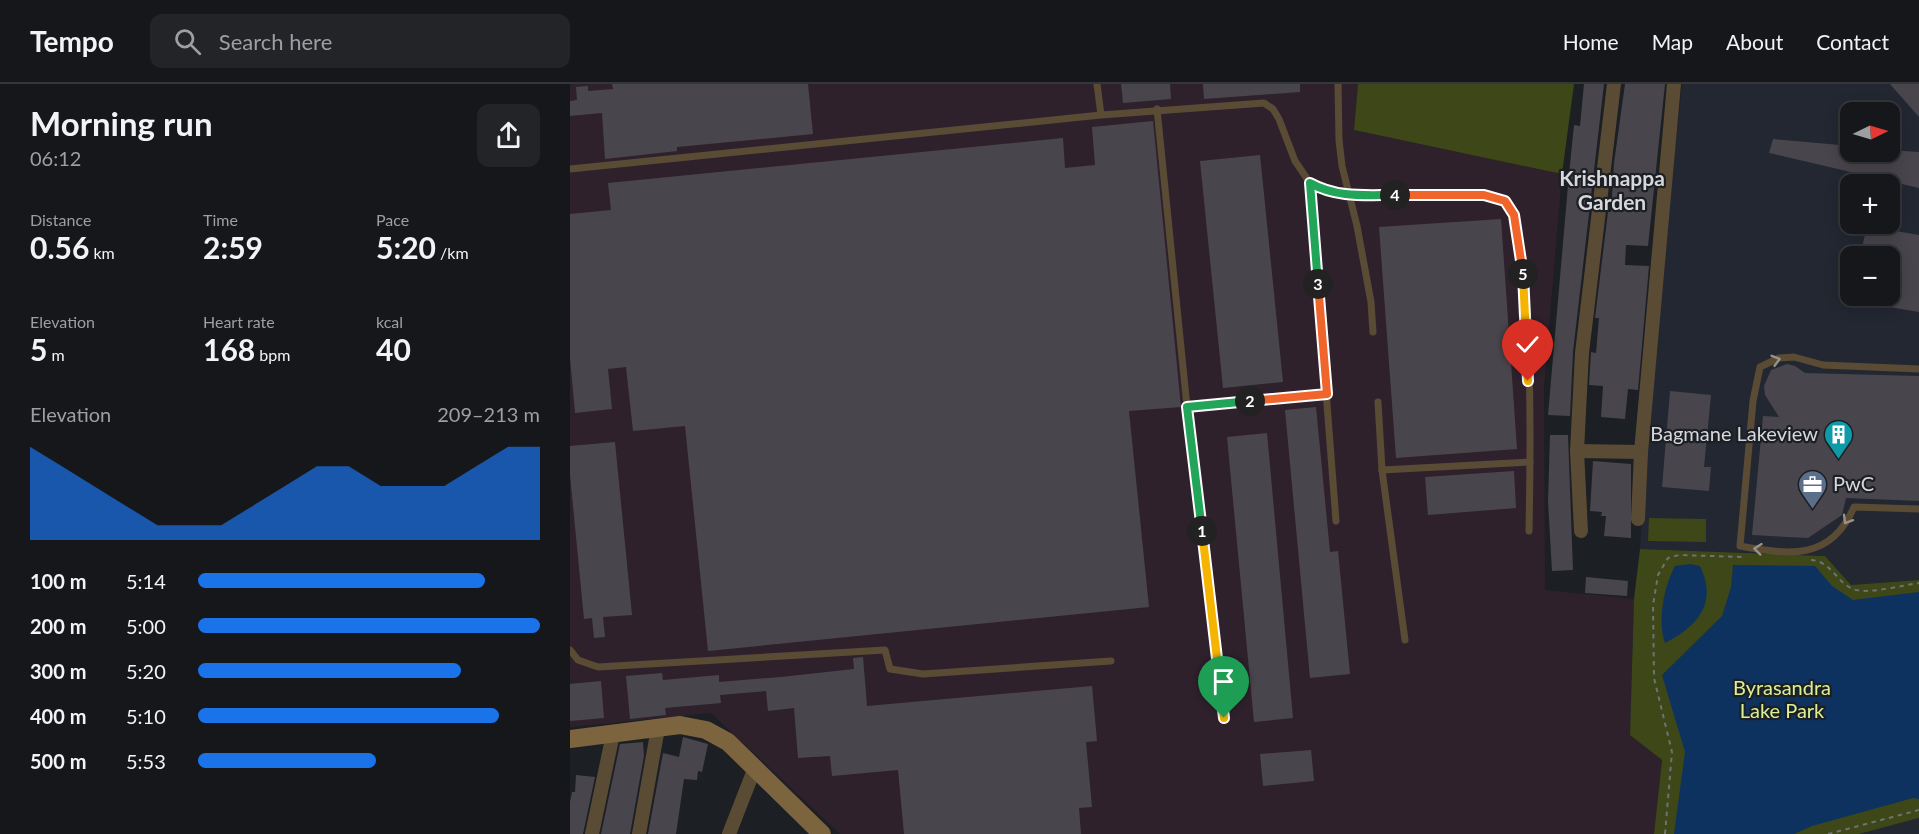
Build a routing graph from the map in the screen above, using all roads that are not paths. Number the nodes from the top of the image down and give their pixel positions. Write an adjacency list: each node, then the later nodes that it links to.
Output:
1 (1097, 84): 6 (lane)
2 (1338, 84): 9 (lane)
3 (1614, 84): 15 (street)
4 (1674, 84): 16 (street)
5 (1157, 109): 6 (lane); 8 (lane); 14 (lane)
6 (1101, 115): 7 (lane)
7 (570, 168)
8 (1310, 183): 9 (lane); 12 (lane)
9 (1350, 195): 10 (lane); 17 (lane)
10 (1373, 332)
11 (1919, 369): 19 (lane, one-way to 11)
12 (1327, 394): 14 (lane); 21 (lane)
13 (1378, 402): 18 (lane)
14 (1187, 407): 27 (lane)
15 (1577, 451): 16 (street); 23 (street)
16 (1641, 452): 20 (street)
17 (1530, 462): 18 (lane); 22 (lane)
18 (1382, 470): 24 (lane)
19 (1919, 509)
20 (1638, 519)
21 (1336, 520)
22 (1529, 531)
23 (1581, 531)
24 (1405, 640)
25 (571, 654): 26 (lane)
26 (1111, 661)
27 (1224, 718)
28 (658, 728): 29 (main road); 31 (main road); 33 (street)
29 (613, 734): 30 (main road); 32 (street)
30 (570, 739)
31 (754, 770): 34 (street); 35 (main road)
32 (592, 834)
33 (639, 834)
34 (729, 834)
35 (822, 834)

